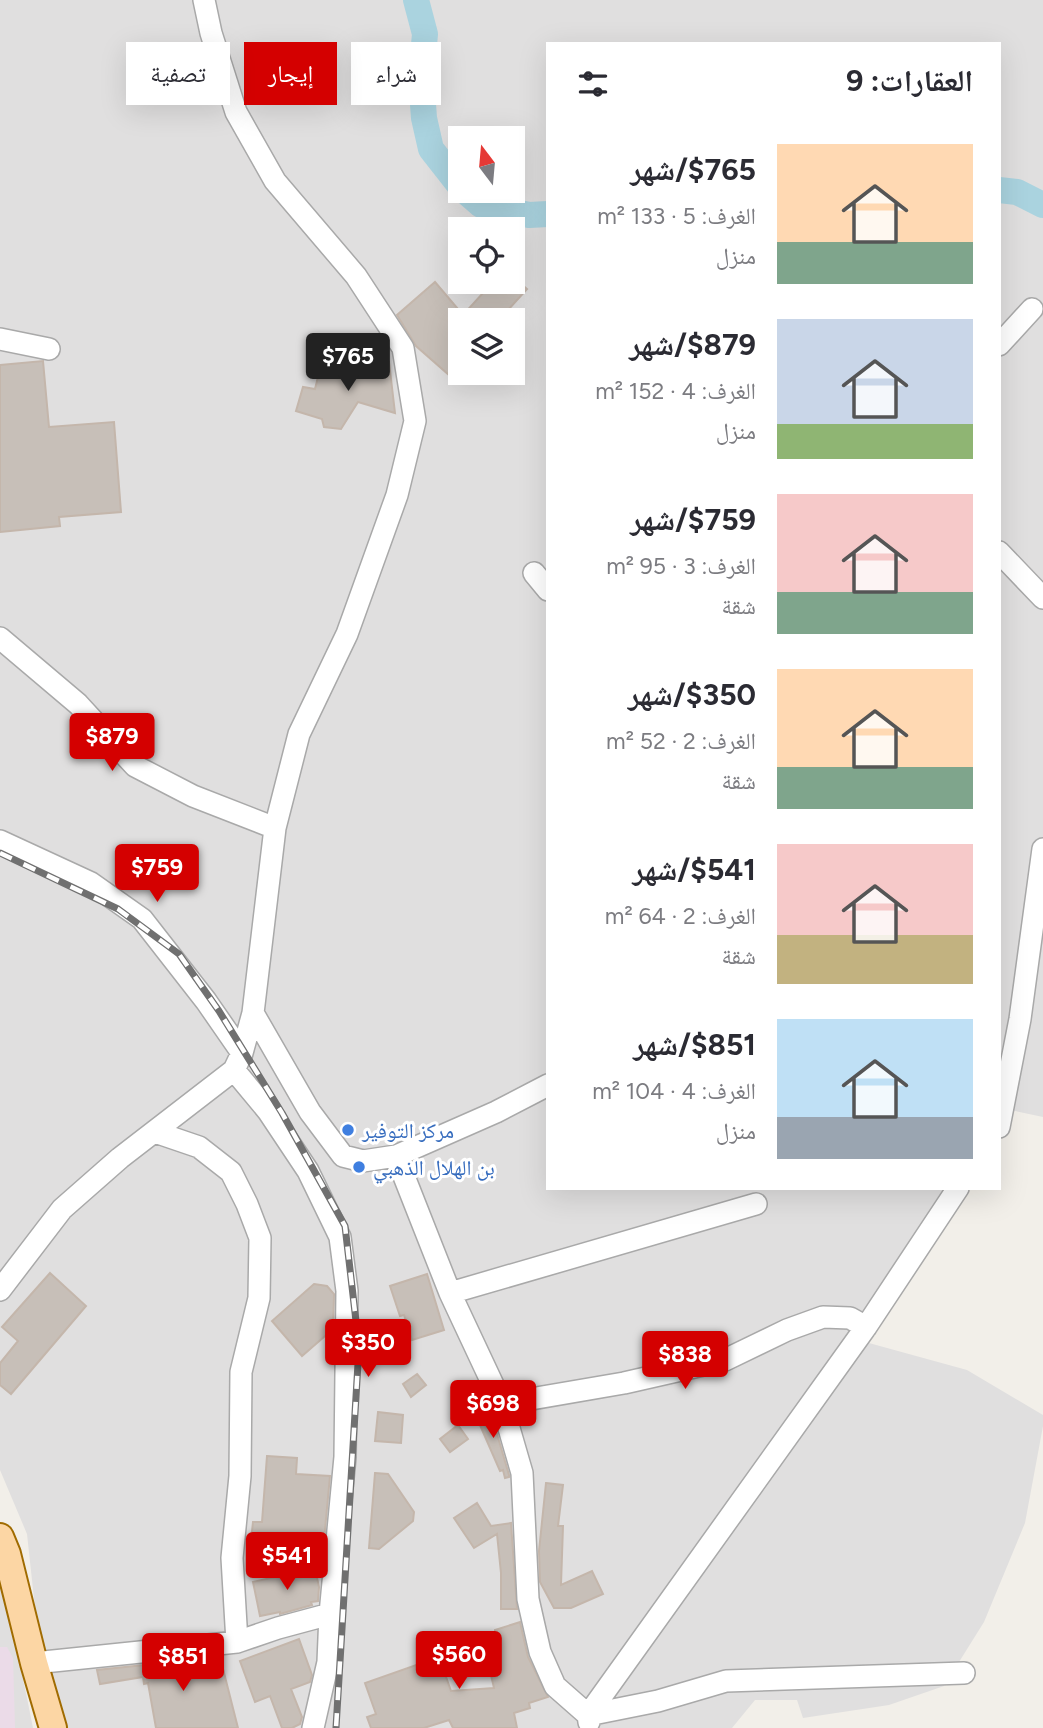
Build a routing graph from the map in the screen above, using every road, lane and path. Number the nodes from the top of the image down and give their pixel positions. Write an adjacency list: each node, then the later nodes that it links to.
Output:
1 (204, 0): 9 (street)
2 (1032, 309): 4 (street)
3 (0, 339): 5 (street)
4 (1001, 343)
5 (49, 349)
6 (1001, 554): 7 (street)
7 (1043, 598)
8 (0, 638): 9 (street)
9 (275, 828): 13 (street)
10 (0, 841): 15 (street)
11 (1043, 849): 12 (street)
12 (1034, 977): 14 (street)
13 (253, 1013): 15 (street); 19 (street)
14 (1009, 1018): 17 (street)
15 (238, 1061): 18 (street); 27 (street)
16 (546, 1086): 19 (street)
17 (1001, 1105)
18 (155, 1132): 22 (street); 28 (street)
19 (396, 1156): 23 (street)
20 (957, 1190): 24 (street)
21 (756, 1205): 23 (street)
22 (0, 1290)
23 (450, 1293): 25 (street)
24 (866, 1327): 25 (street); 31 (street)
25 (502, 1404): 31 (street)
26 (0, 1537): 29 (main road)
27 (330, 1614): 28 (street); 33 (street)
28 (237, 1642): 29 (street)
29 (34, 1664): 32 (main road)
30 (964, 1673): 31 (street)
31 (589, 1721)
32 (53, 1728)
33 (313, 1728)

